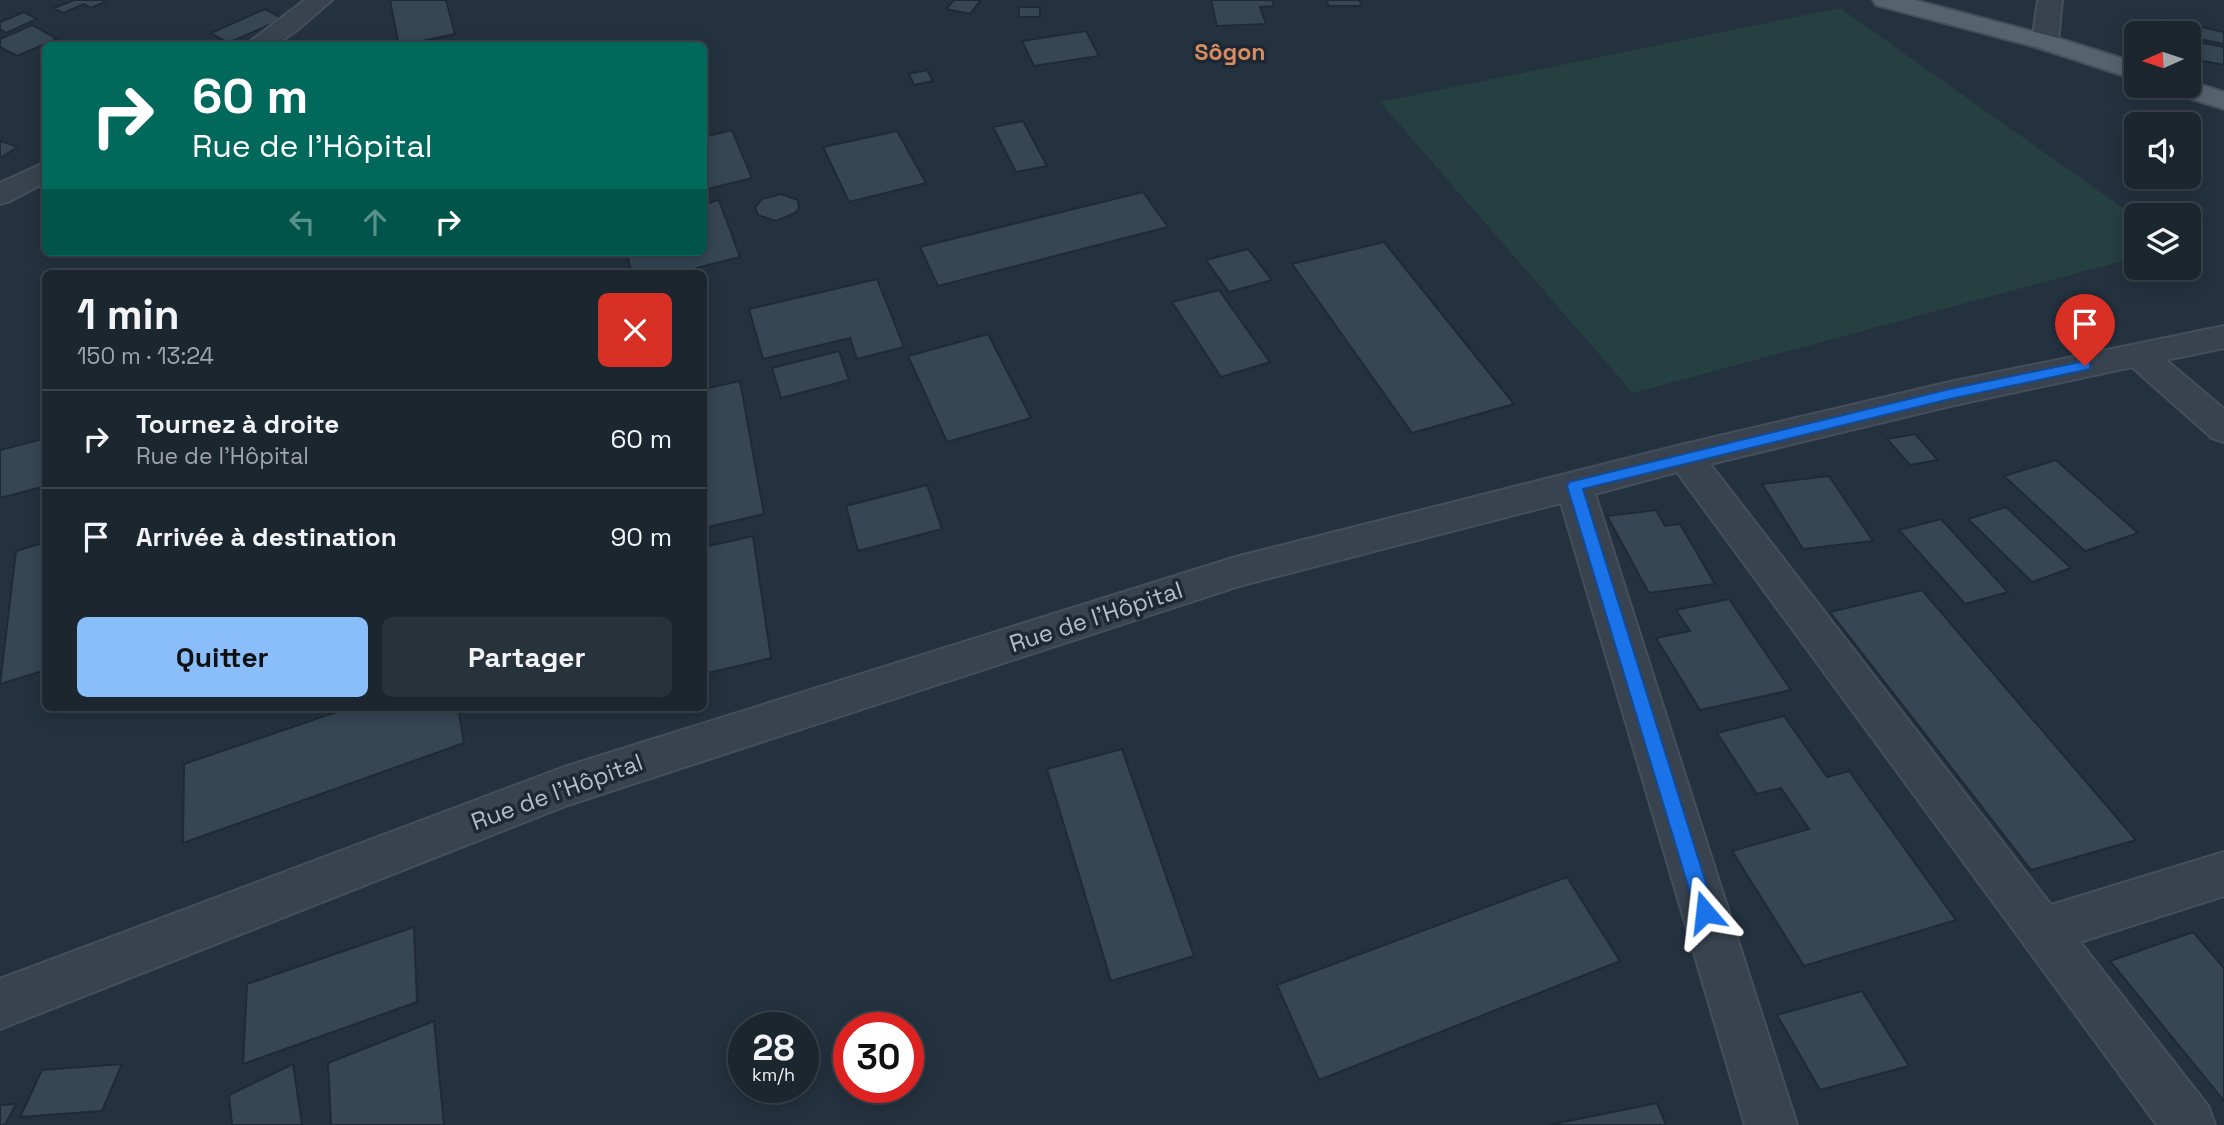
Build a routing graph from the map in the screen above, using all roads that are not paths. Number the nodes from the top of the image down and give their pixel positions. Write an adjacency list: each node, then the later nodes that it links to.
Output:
1 (320, 0): 4 (street)
2 (1885, 0): 5 (main road)
3 (2050, 0): 5 (street)
4 (262, 42)
5 (2045, 42): 6 (main road)
6 (2124, 68)
7 (2202, 94): 8 (main road)
8 (2224, 101)
9 (42, 172): 10 (street)
10 (0, 195)
11 (2224, 337): 12 (street, Rue de l'Hôpital)
12 (2139, 355): 13 (street); 14 (street, Rue de l'Hôpital)
13 (2224, 429)
14 (1685, 457): 15 (street, Rue de l'Hôpital); 17 (street)
15 (1574, 486): 18 (street, Rue de l'Hôpital); 19 (street)
16 (2224, 874): 17 (street)
17 (2044, 930): 20 (street)
18 (0, 1004)
19 (1771, 1125)
20 (2189, 1125)

